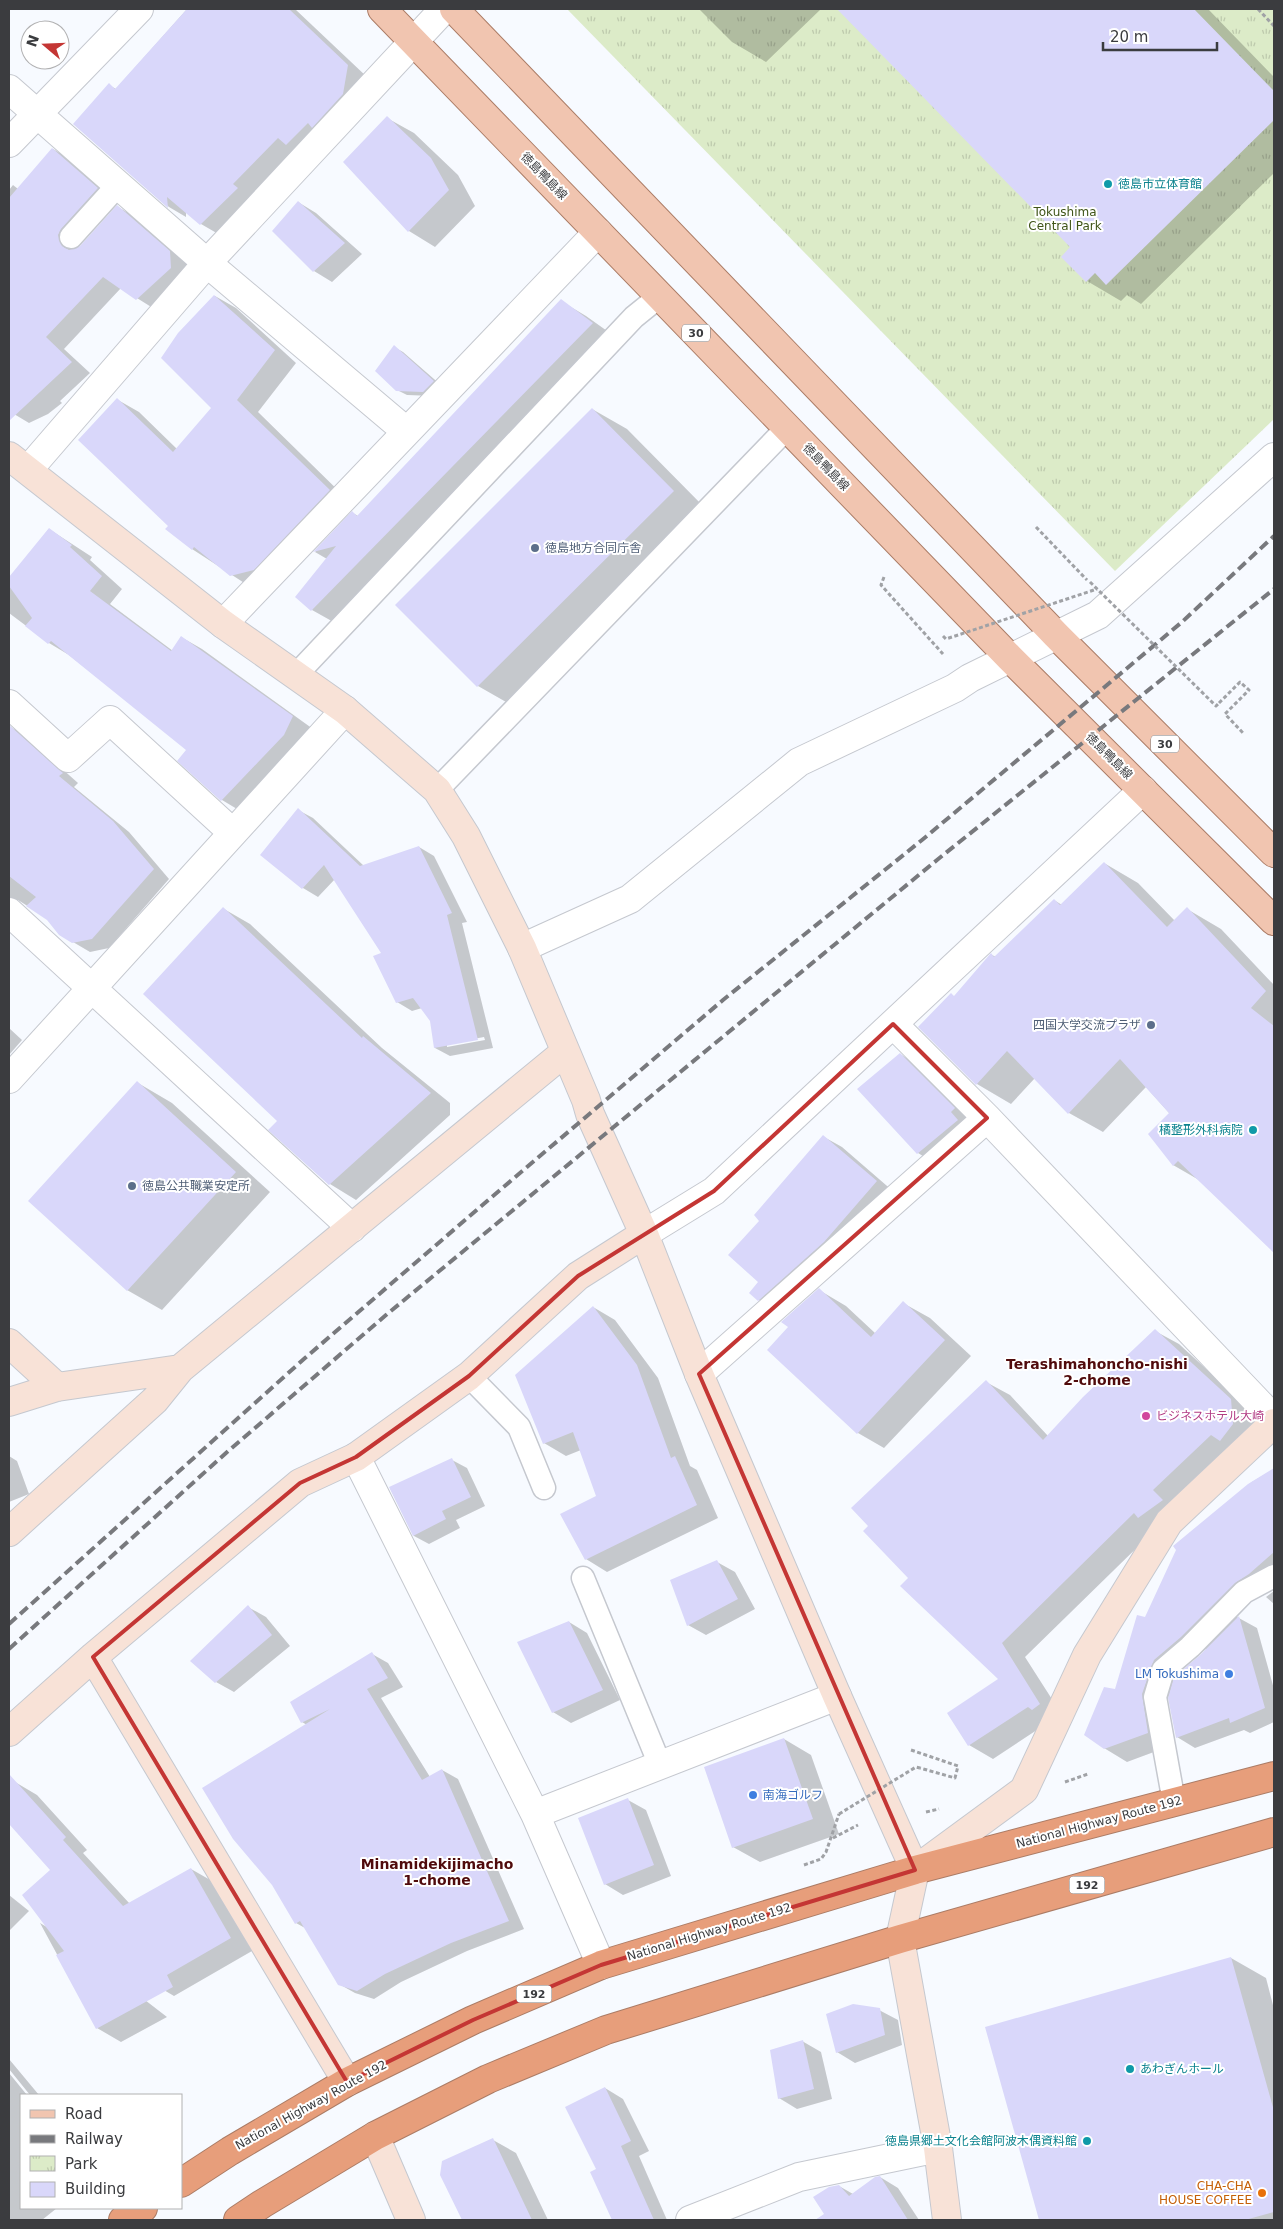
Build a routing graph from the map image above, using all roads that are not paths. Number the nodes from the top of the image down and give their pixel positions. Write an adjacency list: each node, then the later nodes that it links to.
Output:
1 (139, 9): 7 (street)
2 (382, 9): 5 (main road, 徳島鴨島線 / 30)
3 (444, 9): 5 (street)
4 (454, 9): 19 (main road, 30)
5 (412, 41): 10 (main road, 徳島鴨島線 / 30); 12 (street)
6 (9, 89): 7 (street)
7 (37, 114): 8 (street); 9 (street)
8 (9, 143)
9 (118, 185): 11 (lane); 12 (street)
10 (598, 232): 13 (main road, 徳島鴨島線 / 30); 15 (street)
11 (71, 237)
12 (207, 263): 15 (street); 17 (street)
13 (660, 296): 14 (main road, 徳島鴨島線 / 30); 21 (lane)
14 (787, 428): 20 (main road, 徳島鴨島線 / 30); 24 (lane)
15 (406, 431): 18 (street)
16 (1274, 457): 19 (street)
17 (18, 463): 18 (street)
18 (223, 624): 21 (street)
19 (1056, 635): 20 (street); 27 (main road, 30)
20 (1010, 658): 25 (main road, 徳島鴨島線 / 30); 30 (street)
21 (295, 676): 23 (street)
22 (9, 704): 26 (street)
23 (345, 710): 24 (street); 26 (street)
24 (437, 790): 30 (street)
25 (1143, 790): 29 (main road, 徳島鴨島線 / 30); 32 (street)
26 (233, 833): 31 (street)
27 (1274, 853)
28 (9, 912): 31 (street)
29 (1274, 921)
30 (522, 948): 33 (street)
31 (91, 988): 34 (street); 36 (street)
32 (893, 1024): 35 (street); 37 (street)
33 (565, 1052): 36 (street); 37 (street)
34 (9, 1079)
35 (987, 1118): 40 (street); 44 (street)
36 (352, 1228): 39 (street)
37 (644, 1234): 40 (street); 41 (street)
38 (9, 1343): 42 (street)
39 (180, 1370): 42 (street); 48 (street)
40 (699, 1374): 52 (street)
41 (469, 1376): 46 (street); 47 (lane)
42 (57, 1387): 43 (street)
43 (9, 1402)
44 (1274, 1419)
45 (1274, 1423): 59 (street)
46 (356, 1457): 51 (street); 57 (street)
47 (544, 1488)
48 (9, 1532)
49 (1274, 1576): 56 (lane)
50 (583, 1578): 54 (lane)
51 (93, 1657): 53 (street); 62 (street)
52 (837, 1696): 54 (street); 59 (street)
53 (9, 1732)
54 (660, 1765): 57 (street)
55 (1274, 1776): 56 (highway, National Highway Route 192 / 192)
56 (1174, 1802): 59 (highway, National Highway Route 192 / 192)
57 (535, 1814): 61 (street)
58 (1274, 1832): 60 (highway, 192)
59 (916, 1870): 60 (street); 61 (highway, National Highway Route 192 / 192)
60 (900, 1938): 63 (highway, 192); 64 (street)
61 (601, 1965): 62 (highway, National Highway Route 192 / 192)
62 (347, 2082): 65 (highway, National Highway Route 192 / 192)
63 (375, 2136): 68 (highway, 192); 69 (street)
64 (938, 2148): 70 (street); 71 (street)
65 (182, 2181)
66 (141, 2209): 67 (highway)
67 (124, 2220)
68 (238, 2220)
69 (411, 2220)
70 (690, 2220)
71 (947, 2220)

